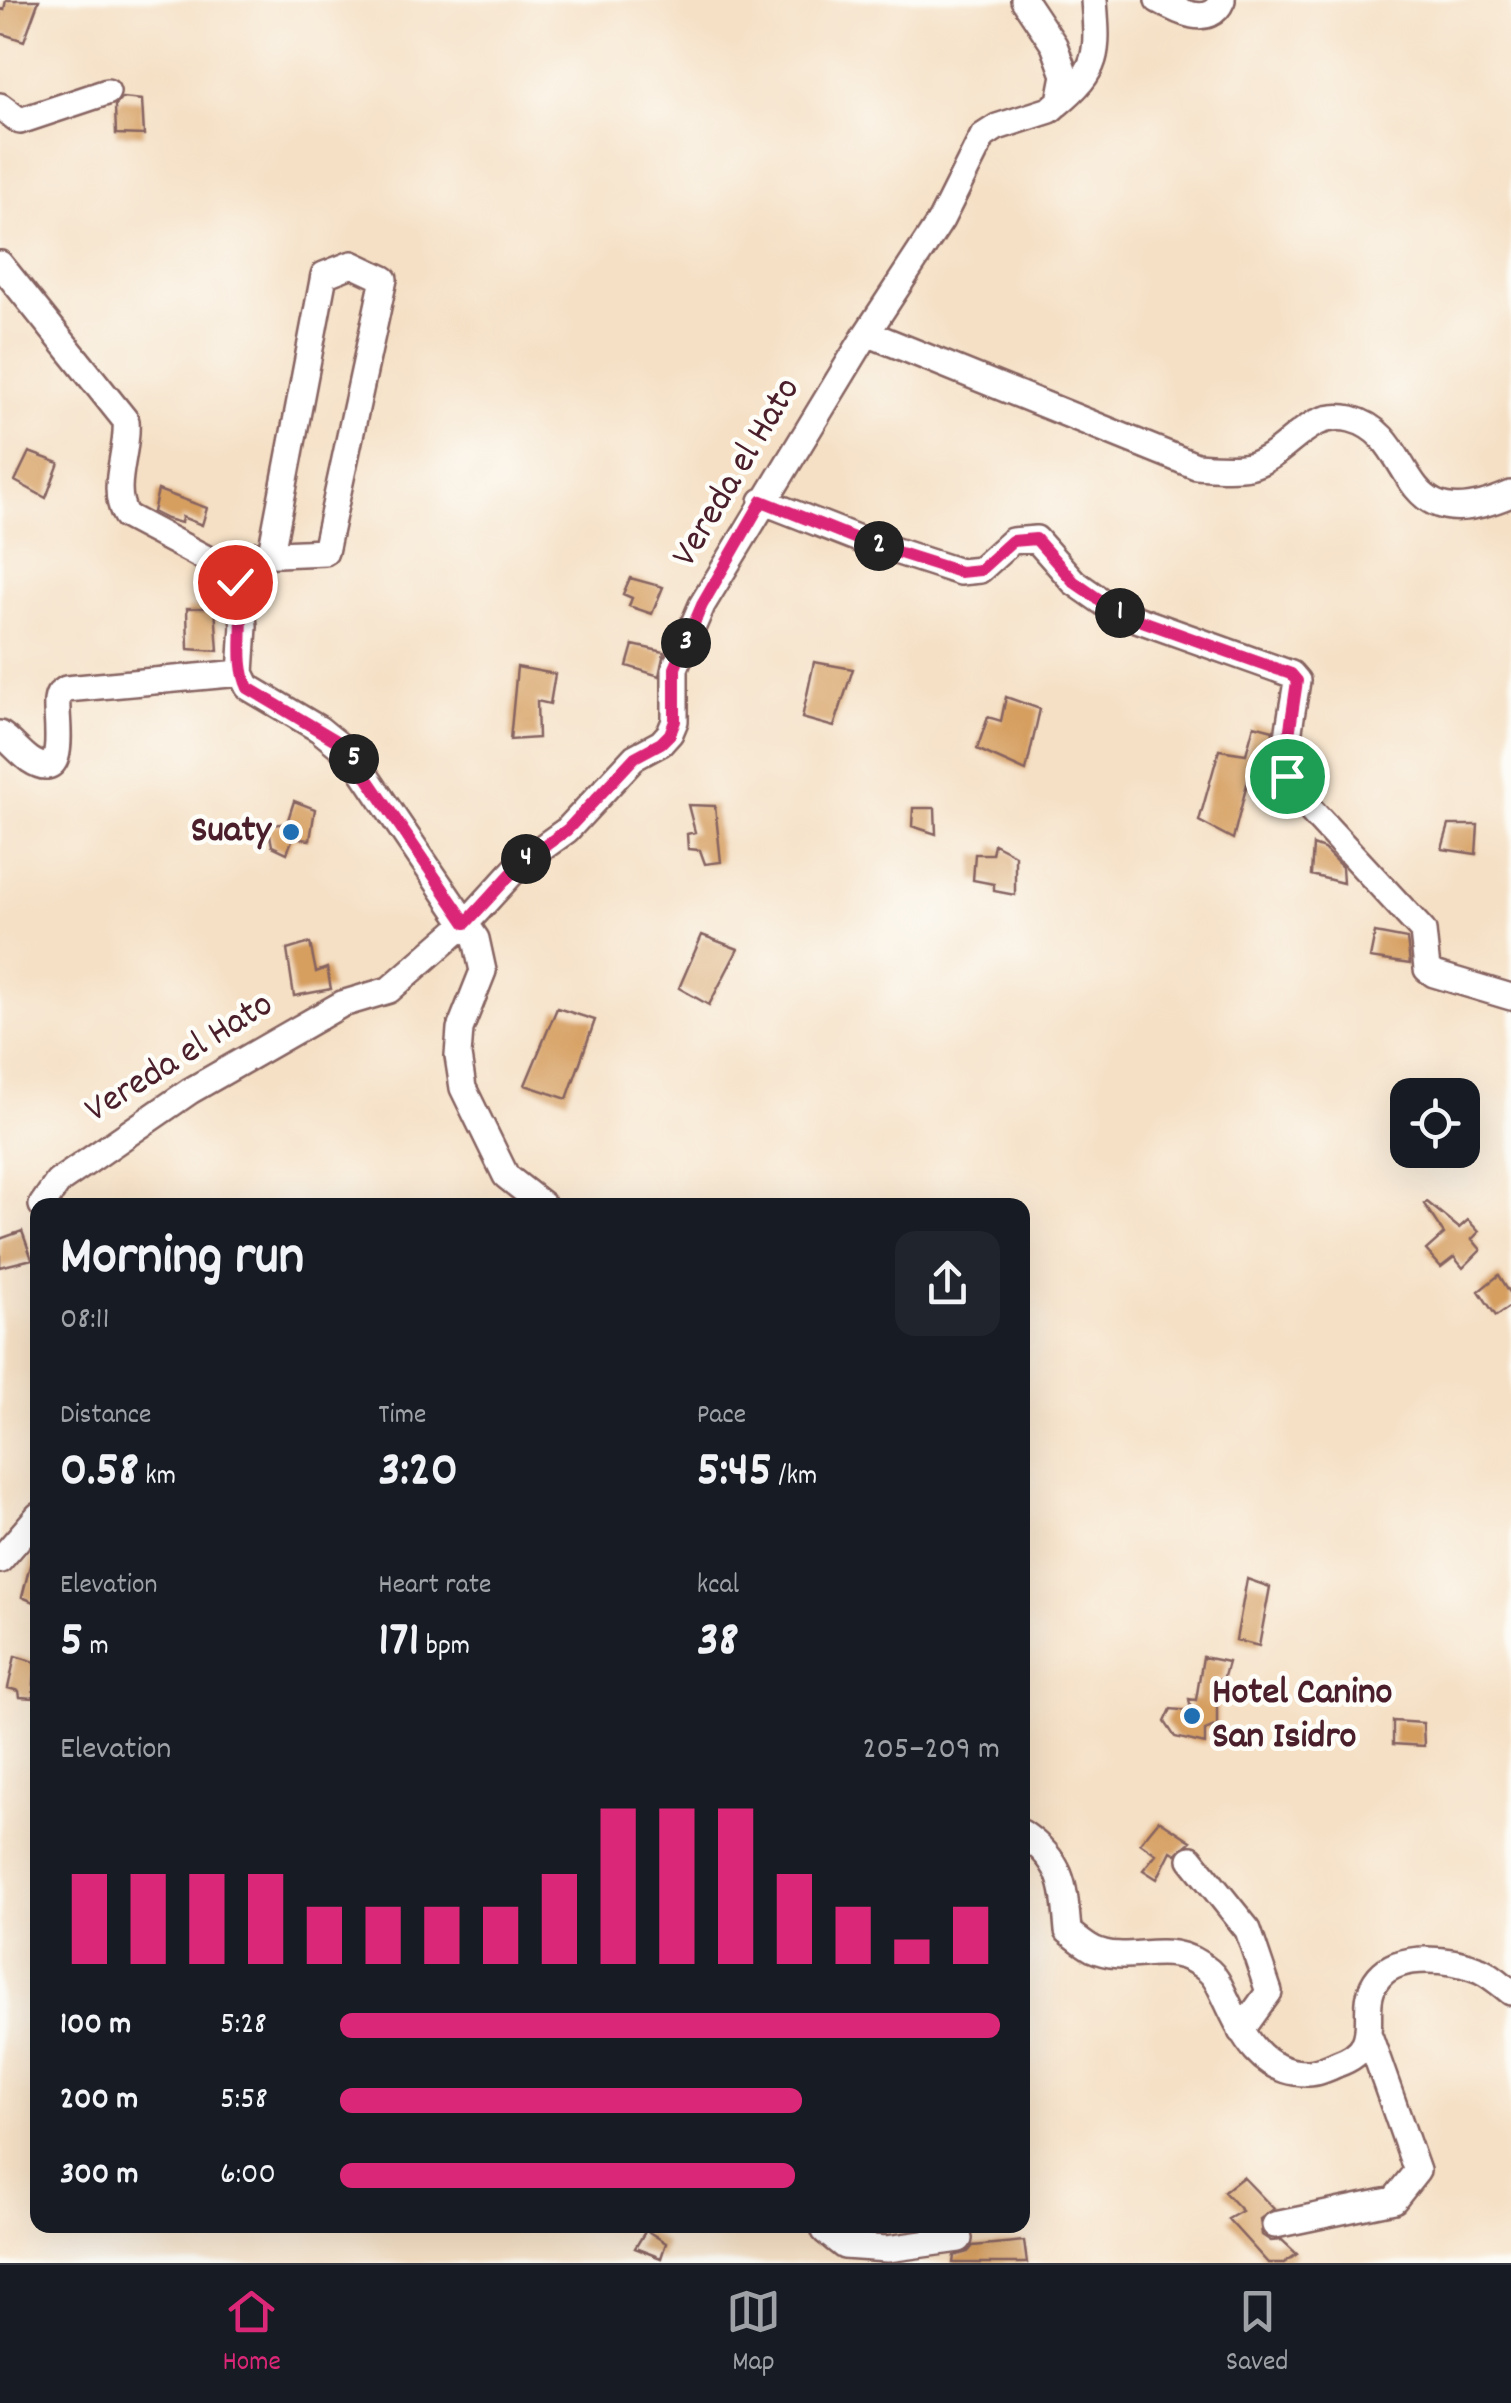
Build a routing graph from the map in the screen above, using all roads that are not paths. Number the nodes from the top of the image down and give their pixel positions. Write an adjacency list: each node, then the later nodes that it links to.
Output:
1 (1024, 0): 7 (street)
2 (1094, 0): 7 (street, Vereda el Hato)
3 (1158, 0): 4 (street)
4 (1222, 0)
5 (106, 92): 6 (street)
6 (0, 106)
7 (1050, 110): 9 (street, Vereda el Hato)
8 (0, 264): 13 (street)
9 (867, 333): 10 (street); 11 (street, Vereda el Hato)
10 (1511, 494)
11 (762, 501): 16 (street, Vereda el Hato); 17 (street)
12 (271, 553): 12 (street); 13 (street)
13 (220, 556): 14 (street)
14 (241, 673): 15 (street); 16 (street)
15 (0, 734)
16 (466, 923): 18 (street, Vereda el Hato); 19 (street)
17 (1511, 997)
18 (47, 1198)
19 (534, 1198)
20 (30, 1525): 21 (street)
21 (0, 1560)
22 (1030, 1840): 25 (street)
23 (1191, 1859): 25 (street)
24 (1511, 1992): 26 (street)
25 (1241, 2032): 26 (street)
26 (1370, 2038): 27 (street)
27 (1276, 2225)
28 (828, 2233): 29 (street)
29 (959, 2239)

